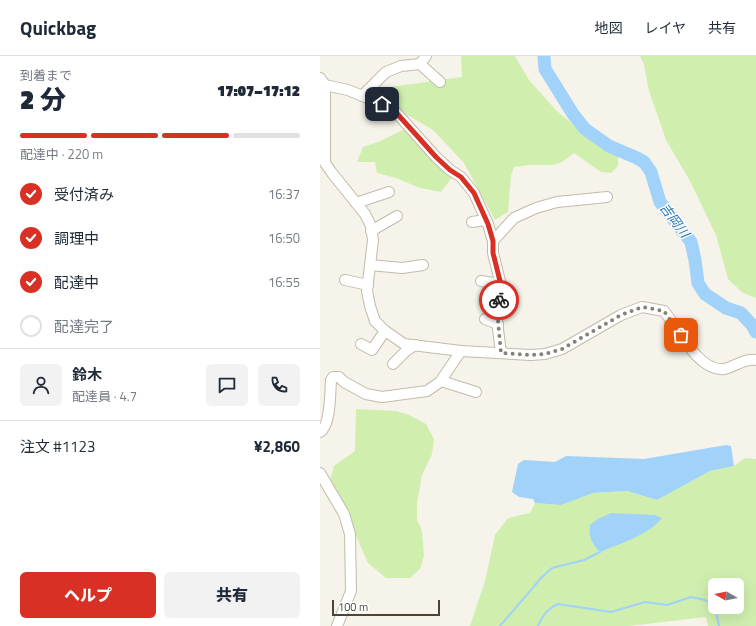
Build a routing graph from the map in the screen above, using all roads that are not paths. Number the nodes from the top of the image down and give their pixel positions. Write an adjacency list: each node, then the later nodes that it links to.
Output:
1 (423, 60): 3 (street); 4 (street)
2 (322, 81): 4 (street); 5 (street)
3 (440, 82)
4 (362, 96): 10 (street)
5 (322, 141): 8 (street)
6 (389, 192): 8 (street)
7 (606, 197): 13 (street)
8 (356, 203): 12 (street)
9 (397, 216): 12 (street)
10 (486, 220): 11 (street); 13 (street)
11 (472, 222)
12 (372, 231): 14 (street)
13 (493, 241): 18 (street)
14 (370, 265): 15 (street); 19 (street)
15 (424, 265)
16 (345, 280): 19 (street)
17 (481, 281): 18 (street)
18 (500, 284): 21 (street)
19 (368, 285): 22 (street)
20 (485, 319): 21 (street)
21 (498, 324): 26 (street)
22 (385, 331): 23 (street); 24 (street)
23 (361, 344)
24 (415, 345): 25 (street); 28 (street)
25 (461, 351): 26 (street); 29 (street)
26 (501, 353): 27 (street)
27 (756, 360)
28 (393, 364)
29 (441, 381): 30 (street); 31 (street)
30 (476, 392)
31 (320, 432)
32 (320, 473): 33 (street)
33 (337, 626)

